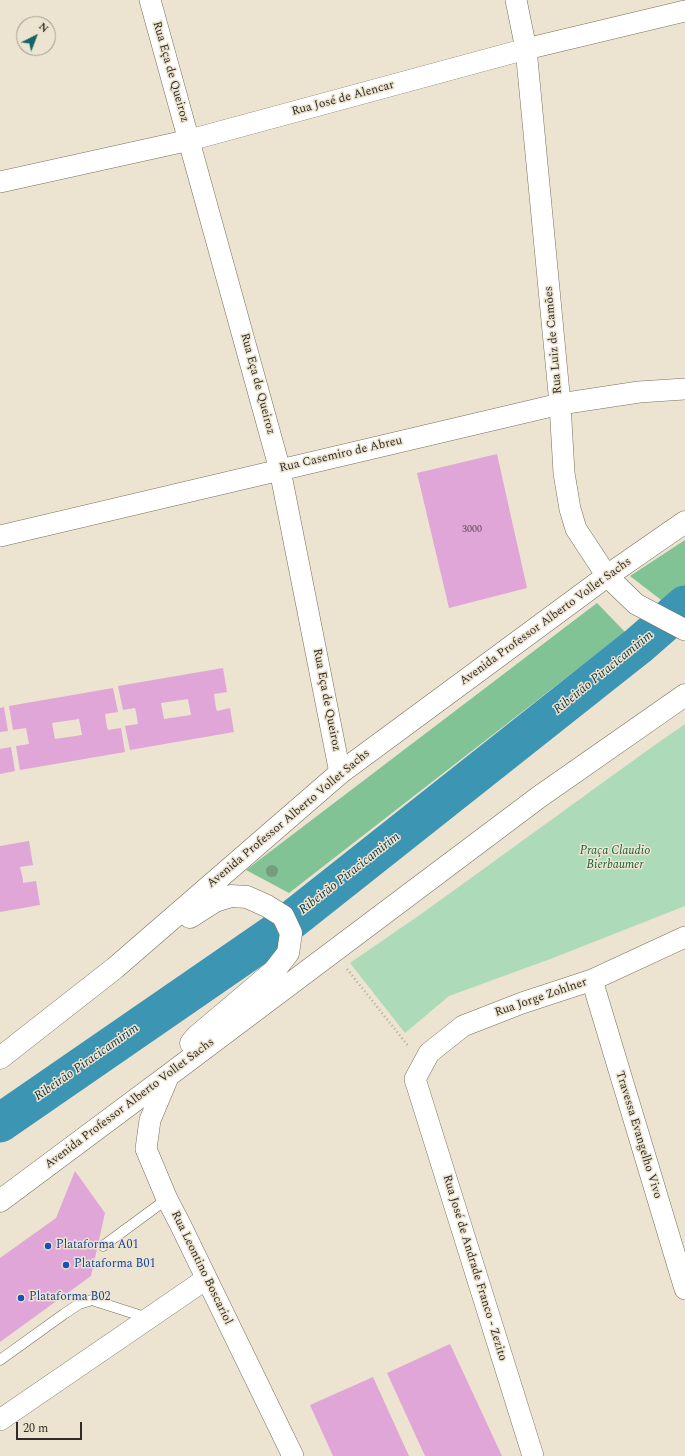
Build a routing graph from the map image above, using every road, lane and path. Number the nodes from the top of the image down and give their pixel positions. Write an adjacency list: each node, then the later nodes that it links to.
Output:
1 (150, 0): 5 (street, Rua Eça de Queiroz)
2 (516, 0): 4 (street, Rua Luiz de Camões)
3 (685, 11): 4 (street, Rua José de Alencar)
4 (526, 49): 5 (street, Rua José de Alencar); 8 (street, Rua Luiz de Camões)
5 (190, 140): 6 (street, Rua José de Alencar); 9 (street, Rua Eça de Queiroz)
6 (0, 182)
7 (685, 389): 8 (street, Rua Casemiro de Abreu)
8 (560, 404): 9 (street, Rua Casemiro de Abreu); 12 (street, Rua Luiz de Camões)
9 (280, 470): 11 (street, Rua Casemiro de Abreu); 15 (street, Rua Eça de Queiroz)
10 (685, 522): 12 (main road, Avenida Professor Alberto Vollet Sachs)
11 (0, 536)
12 (607, 576): 13 (street, Rua Luiz de Camões); 15 (main road, Avenida Professor Alberto Vollet Sachs)
13 (685, 630)
14 (685, 695): 17 (main road, Avenida Professor Alberto Vollet Sachs)
15 (340, 773): 18 (main road, Avenida Professor Alberto Vollet Sachs)
16 (685, 938): 19 (street, Rua Jorge Zohlner)
17 (333, 952): 21 (path); 22 (main road, Avenida Professor Alberto Vollet Sachs)
18 (115, 968): 20 (main road, Avenida Professor Alberto Vollet Sachs); 22 (main road)
19 (592, 980): 21 (street, Rua Jorge Zohlner); 27 (street, Travessa Evangelho Vivo)
20 (0, 1058)
21 (419, 1072): 32 (street, Rua José de Andrade Franco - Zezito)
22 (169, 1075): 23 (street, Rua Leontino Boscariol); 24 (main road, Avenida Professor Alberto Vollet Sachs)
23 (166, 1199): 25 (lane); 26 (street, Rua Leontino Boscariol)
24 (0, 1201)
25 (103, 1246)
26 (206, 1279): 28 (street); 31 (street, Rua Leontino Boscariol)
27 (685, 1289)
28 (148, 1318): 29 (lane); 30 (street)
29 (0, 1360)
30 (0, 1420)
31 (294, 1456)
32 (533, 1456)

